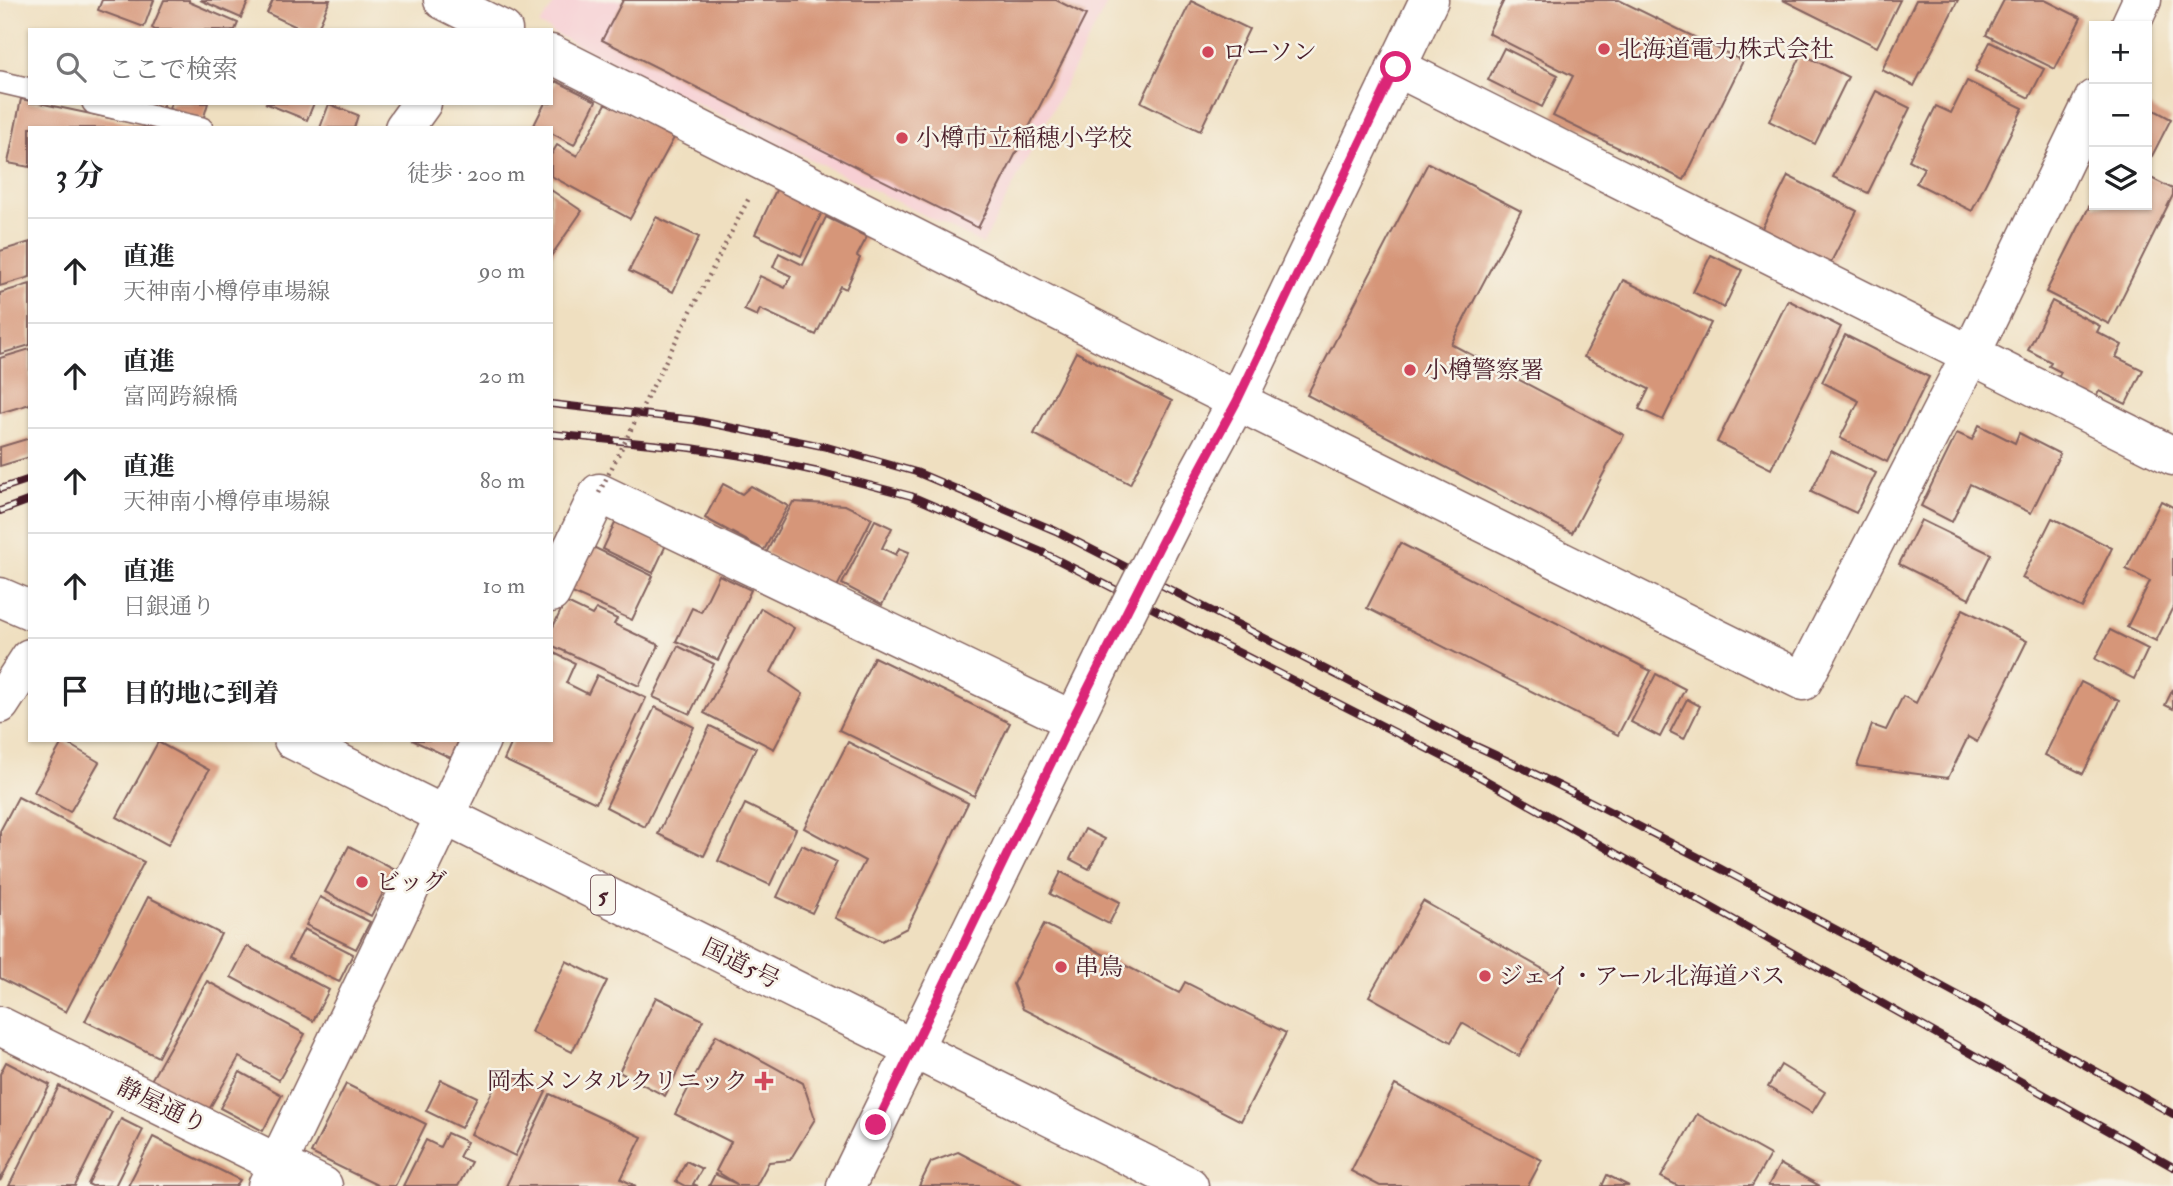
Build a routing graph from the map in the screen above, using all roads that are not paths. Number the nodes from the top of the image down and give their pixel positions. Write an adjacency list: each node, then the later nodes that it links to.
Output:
1 (443, 0): 4 (main road)
2 (1429, 0): 7 (main road)
3 (2142, 0): 5 (main road)
4 (490, 20)
5 (2132, 21)
6 (553, 55): 16 (main road)
7 (1396, 67): 15 (main road); 16 (main road)
8 (0, 82): 9 (lane)
9 (28, 89)
10 (102, 105): 13 (lane)
11 (421, 105): 14 (main road)
12 (2089, 109): 15 (main road)
13 (193, 126)
14 (405, 126)
15 (1971, 354): 16 (main road); 17 (main road)
16 (1237, 401): 23 (main road, bridge)
17 (2173, 456)
18 (553, 589): 23 (main road)
19 (0, 597): 20 (main road)
20 (28, 609)
21 (28, 661): 22 (main road)
22 (0, 704)
23 (1072, 720): 28 (main road)
24 (297, 742): 26 (main road, 国道5号 / 5)
25 (480, 742): 26 (main road)
26 (445, 816): 28 (main road, 国道5号 / 5); 29 (main road)
27 (0, 1026): 29 (main road, 静屋通り)
28 (914, 1050): 31 (main road); 32 (main road, 国道5号 / 5)
29 (272, 1175): 30 (main road, 静屋通り)
30 (323, 1186)
31 (846, 1186)
32 (1189, 1186)

